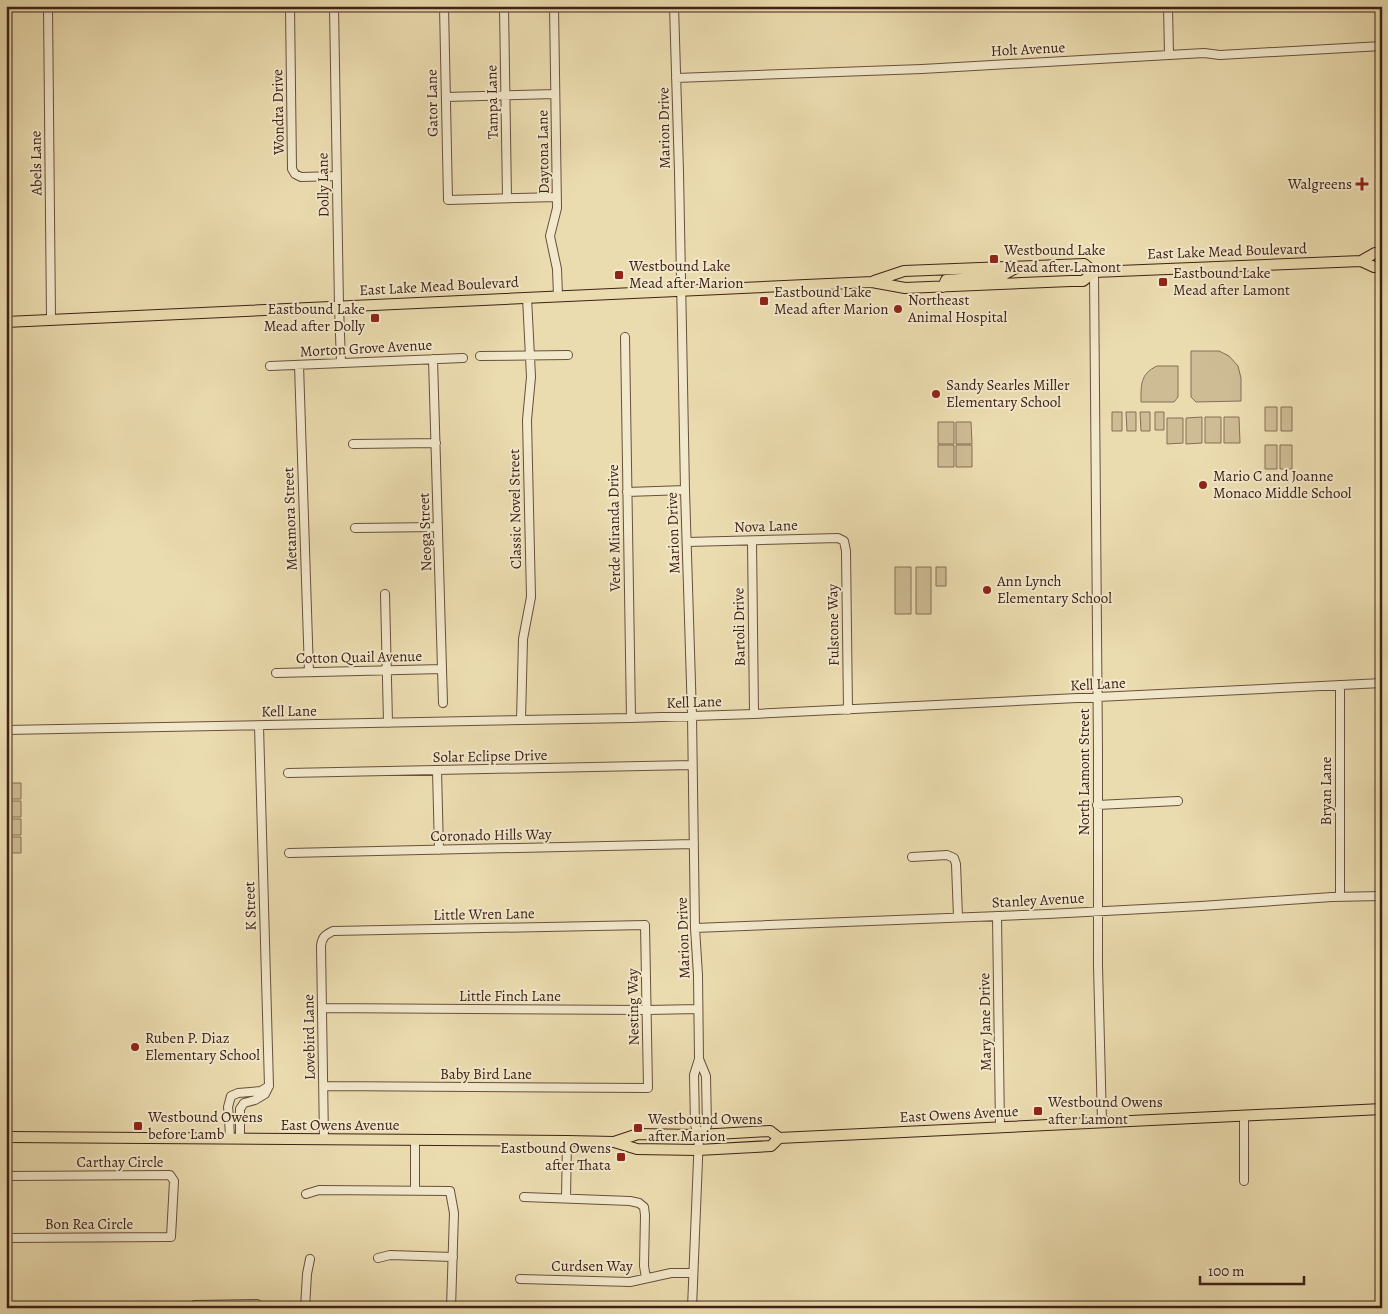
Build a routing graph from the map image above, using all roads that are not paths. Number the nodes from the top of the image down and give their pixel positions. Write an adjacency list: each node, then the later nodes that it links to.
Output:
1 (48, 6): 29 (street, Abels Lane)
2 (290, 6): 15 (street, Wondra Drive)
3 (334, 6): 15 (street, Dolly Lane)
4 (444, 6): 14 (street, Gator Lane)
5 (504, 6): 13 (street, Tampa Lane)
6 (554, 6): 12 (street, Daytona Lane)
7 (674, 6): 11 (street, Marion Drive)
8 (1168, 6): 10 (street)
9 (1382, 46): 10 (street, Holt Avenue)
10 (1169, 55): 11 (street, Holt Avenue)
11 (676, 78): 25 (street, Marion Drive)
12 (556, 94): 13 (street); 16 (street, Daytona Lane)
13 (506, 95): 14 (street); 17 (street, Tampa Lane)
14 (446, 96): 17 (street, Gator Lane)
15 (337, 176): 28 (street, Dolly Lane)
16 (557, 197): 17 (street); 26 (street, Daytona Lane)
17 (508, 198)
18 (1382, 252): 19 (main road, East Lake Mead Boulevard)
19 (1361, 261): 20 (main road, East Lake Mead Boulevard); 22 (main road, East Lake Mead Boulevard)
20 (1382, 266)
21 (1020, 267): 22 (main road, East Lake Mead Boulevard); 23 (main road, East Lake Mead Boulevard); 24 (main road)
22 (1094, 272): 24 (main road, East Lake Mead Boulevard); 56 (street, North Lamont Street)
23 (872, 282): 24 (main road, East Lake Mead Boulevard); 25 (main road, East Lake Mead Boulevard)
24 (943, 287)
25 (681, 290): 26 (main road, East Lake Mead Boulevard); 42 (street, Marion Drive)
26 (558, 296): 27 (main road, East Lake Mead Boulevard)
27 (527, 297): 28 (main road, East Lake Mead Boulevard); 32 (street, Classic Novel Street)
28 (339, 306): 29 (main road, East Lake Mead Boulevard); 37 (street, Dolly Lane)
29 (51, 319): 30 (main road, East Lake Mead Boulevard)
30 (6, 322)
31 (625, 337): 43 (street, Verde Miranda Drive)
32 (530, 355): 33 (street); 34 (street); 62 (street, Classic Novel Street)
33 (568, 355)
34 (480, 356)
35 (463, 358): 36 (street, Morton Grove Avenue)
36 (433, 359): 37 (street, Morton Grove Avenue); 40 (street, Neoga Street)
37 (341, 363): 38 (street, Morton Grove Avenue)
38 (299, 365): 39 (street, Morton Grove Avenue); 52 (street, Metamora Street)
39 (270, 366)
40 (436, 442): 41 (street); 44 (street, Neoga Street)
41 (353, 444)
42 (685, 490): 43 (street); 48 (street, Marion Drive)
43 (628, 492): 61 (street, Verde Miranda Drive)
44 (438, 527): 45 (street); 50 (street, Neoga Street)
45 (355, 528)
46 (752, 540): 47 (street, Nova Lane); 48 (street, Nova Lane); 59 (street, Bartoli Drive)
47 (844, 541): 58 (street, Fulstone Way)
48 (687, 542): 60 (street, Marion Drive)
49 (385, 594): 51 (street)
50 (442, 669): 51 (street, Cotton Quail Avenue); 57 (street, Neoga Street)
51 (387, 670): 52 (street, Cotton Quail Avenue); 63 (street)
52 (309, 672): 53 (street, Cotton Quail Avenue)
53 (276, 673)
54 (1382, 683): 55 (street, Kell Lane)
55 (1340, 685): 56 (street, Kell Lane); 76 (street, Bryan Lane)
56 (1098, 698): 58 (street, Kell Lane); 70 (street, North Lamont Street)
57 (443, 703)
58 (848, 710): 59 (street, Kell Lane)
59 (754, 714): 60 (street, Kell Lane)
60 (692, 716): 61 (street, Kell Lane); 66 (street, Marion Drive)
61 (631, 718): 62 (street, Kell Lane)
62 (521, 720): 63 (street, Kell Lane)
63 (388, 723): 64 (street, Kell Lane)
64 (259, 726): 65 (street, Kell Lane); 87 (street, K Street)
65 (6, 730)
66 (692, 765): 67 (street, Solar Eclipse Drive); 71 (street, Marion Drive)
67 (437, 770): 68 (street, Solar Eclipse Drive); 72 (street)
68 (288, 773)
69 (1178, 801): 70 (street)
70 (1097, 805): 77 (street, North Lamont Street)
71 (694, 844): 72 (street, Coronado Hills Way); 81 (street, Marion Drive)
72 (439, 850): 73 (street, Coronado Hills Way)
73 (289, 853)
74 (912, 857): 79 (street)
75 (1382, 896): 76 (street, Stanley Avenue)
76 (1340, 897): 77 (street, Stanley Avenue)
77 (1098, 911): 78 (street, Stanley Avenue); 92 (street, North Lamont Street)
78 (997, 916): 79 (street, Stanley Avenue); 93 (street, Mary Jane Drive)
79 (958, 917): 81 (street, Stanley Avenue)
80 (645, 925): 82 (street, Little Wren Lane); 85 (street, Nesting Way)
81 (695, 928): 84 (street, Marion Drive)
82 (325, 935): 83 (street, Lovebird Lane)
83 (322, 1008): 85 (street, Little Finch Lane); 88 (street, Lovebird Lane)
84 (698, 1009): 85 (street, Little Finch Lane); 86 (street, Marion Drive)
85 (647, 1010): 89 (street, Nesting Way)
86 (699, 1059): 94 (street, Marion Drive); 94 (street, Marion Drive)
87 (269, 1086): 97 (street); 97 (street)
88 (324, 1086): 89 (street, Baby Bird Lane); 98 (street, Lovebird Lane)
89 (648, 1088)
90 (1381, 1108): 91 (main road, East Owens Avenue)
91 (1244, 1115): 92 (main road, East Owens Avenue); 104 (street)
92 (1102, 1122): 93 (main road, East Owens Avenue)
93 (1000, 1127): 96 (main road, East Owens Avenue)
94 (699, 1135): 96 (main road, East Owens Avenue); 101 (main road, East Owens Avenue); 102 (street, Marion Drive)
95 (6, 1137): 97 (main road, East Owens Avenue)
96 (778, 1138): 102 (main road, East Owens Avenue)
97 (235, 1139): 98 (main road, East Owens Avenue)
98 (324, 1140): 99 (main road, East Owens Avenue)
99 (415, 1140): 100 (main road, East Owens Avenue); 105 (street)
100 (567, 1141): 101 (main road, East Owens Avenue); 108 (street)
101 (614, 1142): 102 (main road, East Owens Avenue)
102 (698, 1150): 114 (street, Marion Drive)
103 (6, 1176): 109 (street, Carthay Circle)
104 (1244, 1181)
105 (415, 1190): 106 (street); 111 (street)
106 (306, 1194)
107 (524, 1197): 108 (street)
108 (566, 1198): 115 (street)
109 (172, 1237): 110 (street, Bon Rea Circle)
110 (6, 1238)
111 (453, 1257): 113 (street); 120 (street)
112 (310, 1258): 119 (street)
113 (378, 1258)
114 (693, 1273): 115 (street, Curdsen Way); 121 (street, Marion Drive)
115 (646, 1278): 116 (street, Curdsen Way)
116 (520, 1279)
117 (257, 1304): 118 (street)
118 (194, 1308)
119 (305, 1308)
120 (451, 1308)
121 (692, 1308)

